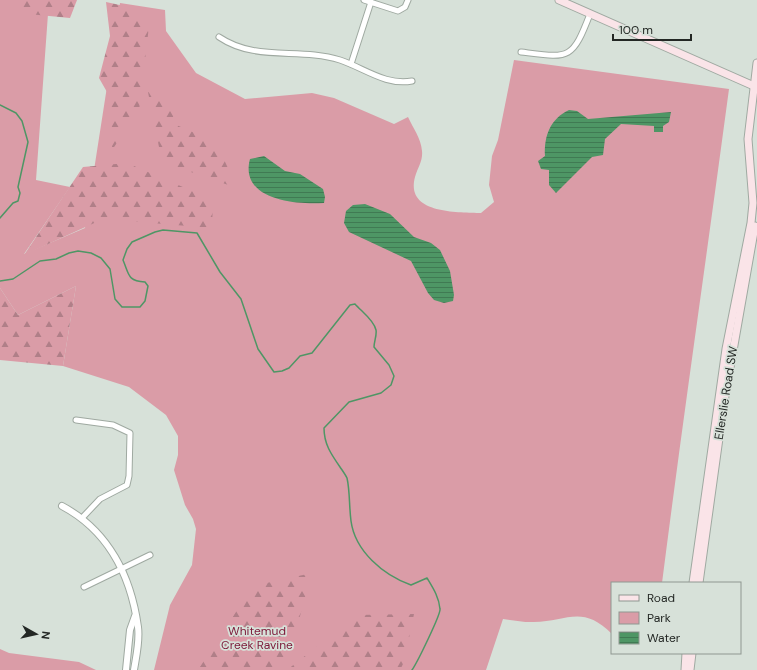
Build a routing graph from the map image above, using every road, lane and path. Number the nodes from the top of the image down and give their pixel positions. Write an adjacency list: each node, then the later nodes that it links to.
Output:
1 (364, 0): 4 (street)
2 (408, 0): 4 (street)
3 (559, 0): 5 (main road)
4 (371, 2): 9 (street)
5 (590, 14): 7 (street); 11 (main road)
6 (219, 37): 9 (street)
7 (521, 52)
8 (757, 63): 11 (main road, Ellerslie Road SW)
9 (351, 64): 10 (street)
10 (412, 81)
11 (755, 87): 12 (main road, Ellerslie Road SW)
12 (753, 203): 14 (main road, Ellerslie Road SW); 20 (main road, Ellerslie Road SW)
13 (757, 237): 14 (main road)
14 (748, 271): 21 (main road, Ellerslie Road SW)
15 (76, 420): 17 (street)
16 (62, 506): 17 (street)
17 (82, 518): 19 (street)
18 (150, 556): 19 (street)
19 (122, 568): 22 (street); 23 (street)
20 (693, 582)
21 (698, 582)
22 (84, 587)
23 (135, 616): 26 (street); 27 (street)
24 (686, 654): 28 (main road)
25 (692, 654): 29 (main road)
26 (126, 670)
27 (134, 670)
28 (685, 670)
29 (690, 670)

